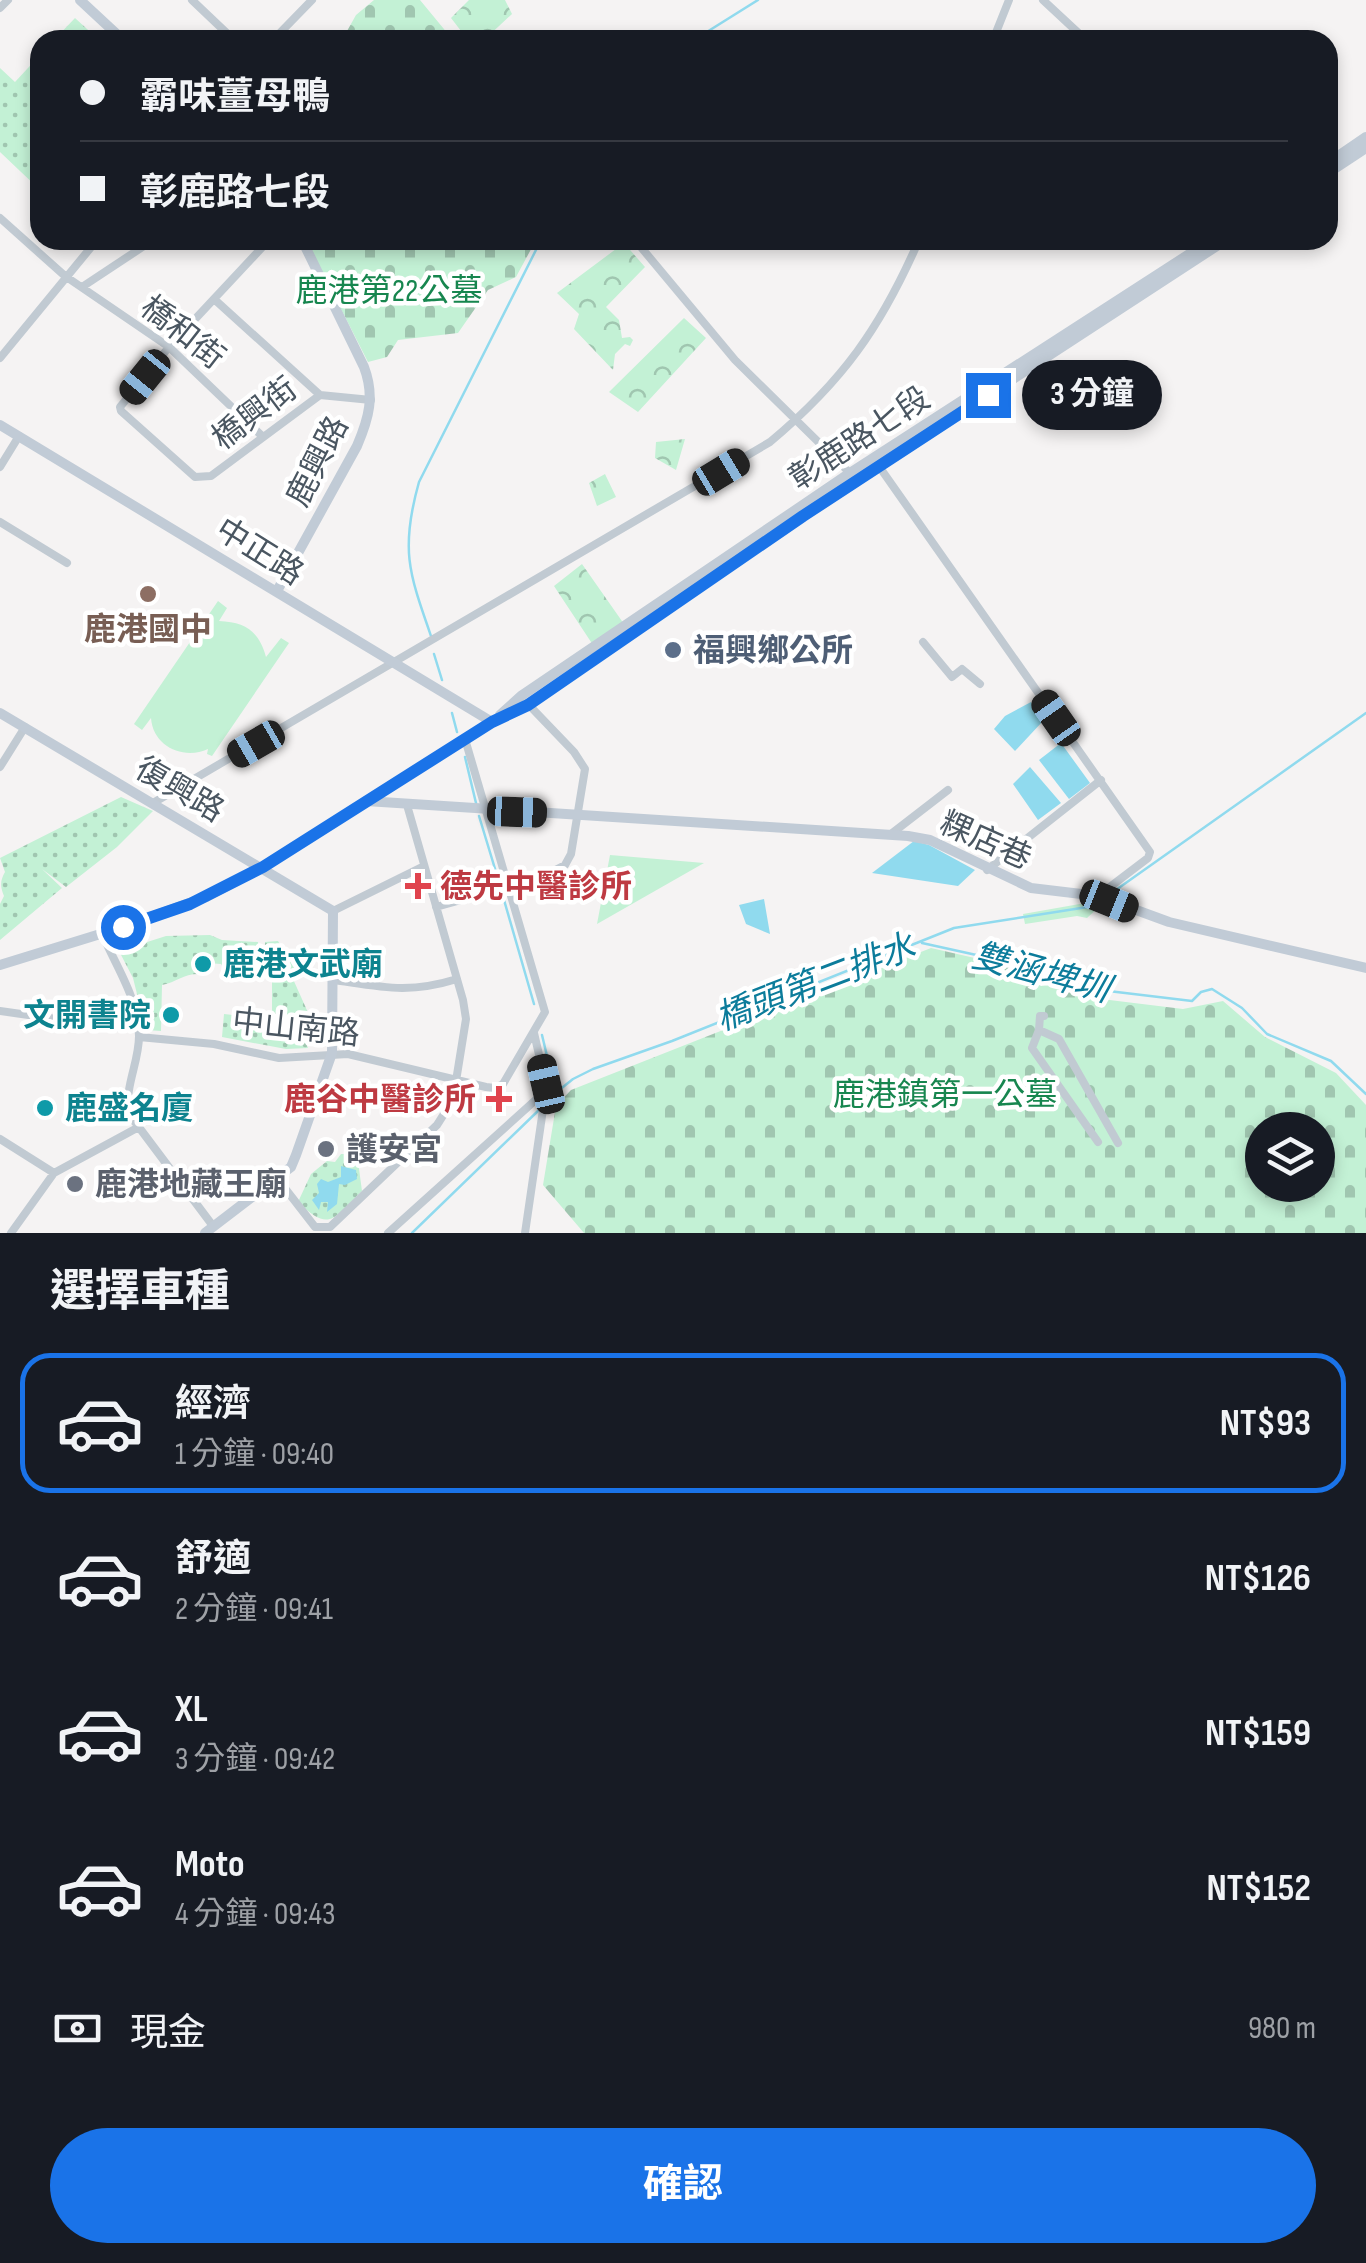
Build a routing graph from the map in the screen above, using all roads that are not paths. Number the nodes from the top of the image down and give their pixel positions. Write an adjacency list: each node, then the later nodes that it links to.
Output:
1 (8, 0): 7 (street)
2 (80, 0): 8 (street)
3 (192, 0): 9 (street)
4 (312, 0): 10 (street)
5 (1009, 0): 11 (street)
6 (1043, 0): 12 (street)
7 (0, 8)
8 (112, 30)
9 (224, 30)
10 (283, 30)
11 (998, 30)
12 (1075, 30)
13 (1366, 137): 15 (street)
14 (1366, 148): 16 (street)
15 (1338, 156)
16 (1338, 167)
17 (0, 218): 18 (street, 橋和街)
18 (30, 245)
19 (36, 250): 28 (street, 橋和街)
20 (88, 250): 28 (street)
21 (138, 250): 29 (street)
22 (260, 250): 30 (street, 橋興街)
23 (307, 250): 36 (street, 鹿興路)
24 (643, 250): 37 (street)
25 (915, 250): 37 (street)
26 (1196, 250): 41 (street, 彰鹿路七段)
27 (1210, 250): 41 (street, 彰鹿路七段)
28 (65, 276): 29 (street, 橋和街); 32 (street)
29 (82, 287): 33 (street, 橋和街)
30 (214, 299): 33 (street, 橋興街); 35 (street)
31 (0, 340): 32 (street)
32 (10, 346): 34 (street)
33 (169, 347): 40 (street, 橋和街); 40 (street, 橋興街)
34 (0, 358)
35 (320, 395): 36 (street, 橋興街); 40 (street, 橋興街)
36 (371, 400): 46 (street, 鹿興路)
37 (797, 420): 43 (street); 48 (street)
38 (0, 425): 39 (street, 中正路)
39 (18, 436): 42 (street); 46 (street, 中正路)
40 (262, 436)
41 (876, 462): 43 (street, 彰鹿路七段); 56 (street)
42 (0, 467)
43 (854, 477): 50 (street, 彰鹿路七段)
44 (0, 522): 45 (street)
45 (67, 563)
46 (277, 591): 48 (street, 中正路)
47 (923, 642): 49 (street)
48 (394, 664): 52 (street, 中正路); 60 (street)
49 (980, 684)
50 (525, 700): 52 (street, 彰鹿路七段); 63 (street)
51 (0, 713): 53 (street, 復興路)
52 (492, 722): 54 (street, 彰鹿路七段)
53 (24, 727): 55 (street); 60 (street, 復興路)
54 (465, 738): 57 (street, 彰鹿路七段); 62 (street)
55 (0, 767)
56 (1101, 780): 67 (street); 69 (street)
57 (399, 781): 59 (street, 彰鹿路七段); 61 (street)
58 (948, 790): 64 (street)
59 (366, 801): 61 (street, 粿店巷); 66 (street, 彰鹿路七段)
60 (153, 803): 66 (street, 復興路)
61 (407, 805): 62 (street, 粿店巷); 65 (street)
62 (486, 810): 63 (street, 粿店巷); 68 (street)
63 (577, 814): 64 (street, 粿店巷); 68 (street)
64 (891, 834): 67 (street, 粿店巷)
65 (424, 866): 70 (street); 71 (street)
66 (263, 867): 71 (street, 復興路); 72 (street, 彰鹿路七段)
67 (986, 870): 69 (street, 粿店巷)
68 (509, 884): 70 (street); 81 (street)
69 (1098, 896): 74 (street, 粿店巷)
70 (436, 907): 75 (street)
71 (333, 911): 76 (street)
72 (102, 934): 73 (street, 彰鹿路七段); 79 (street)
73 (0, 965)
74 (1366, 968)
75 (458, 979): 76 (street); 84 (street)
76 (334, 980): 83 (street)
77 (0, 1011): 79 (street)
78 (1040, 1016): 80 (street)
79 (137, 1026): 82 (street)
80 (1039, 1030): 88 (street); 89 (street)
81 (534, 1031): 84 (street, 中山南路); 85 (street)
82 (139, 1037): 83 (street, 中山南路); 86 (street)
83 (332, 1054): 84 (street, 中山南路); 91 (street)
84 (456, 1081): 91 (street)
85 (546, 1084): 94 (street); 95 (street)
86 (137, 1128): 90 (street); 92 (street)
87 (0, 1139): 90 (street)
88 (1098, 1142)
89 (1118, 1143)
90 (54, 1172): 93 (street)
91 (277, 1178): 92 (street)
92 (212, 1231)
93 (11, 1233)
94 (388, 1233)
95 (525, 1233)

